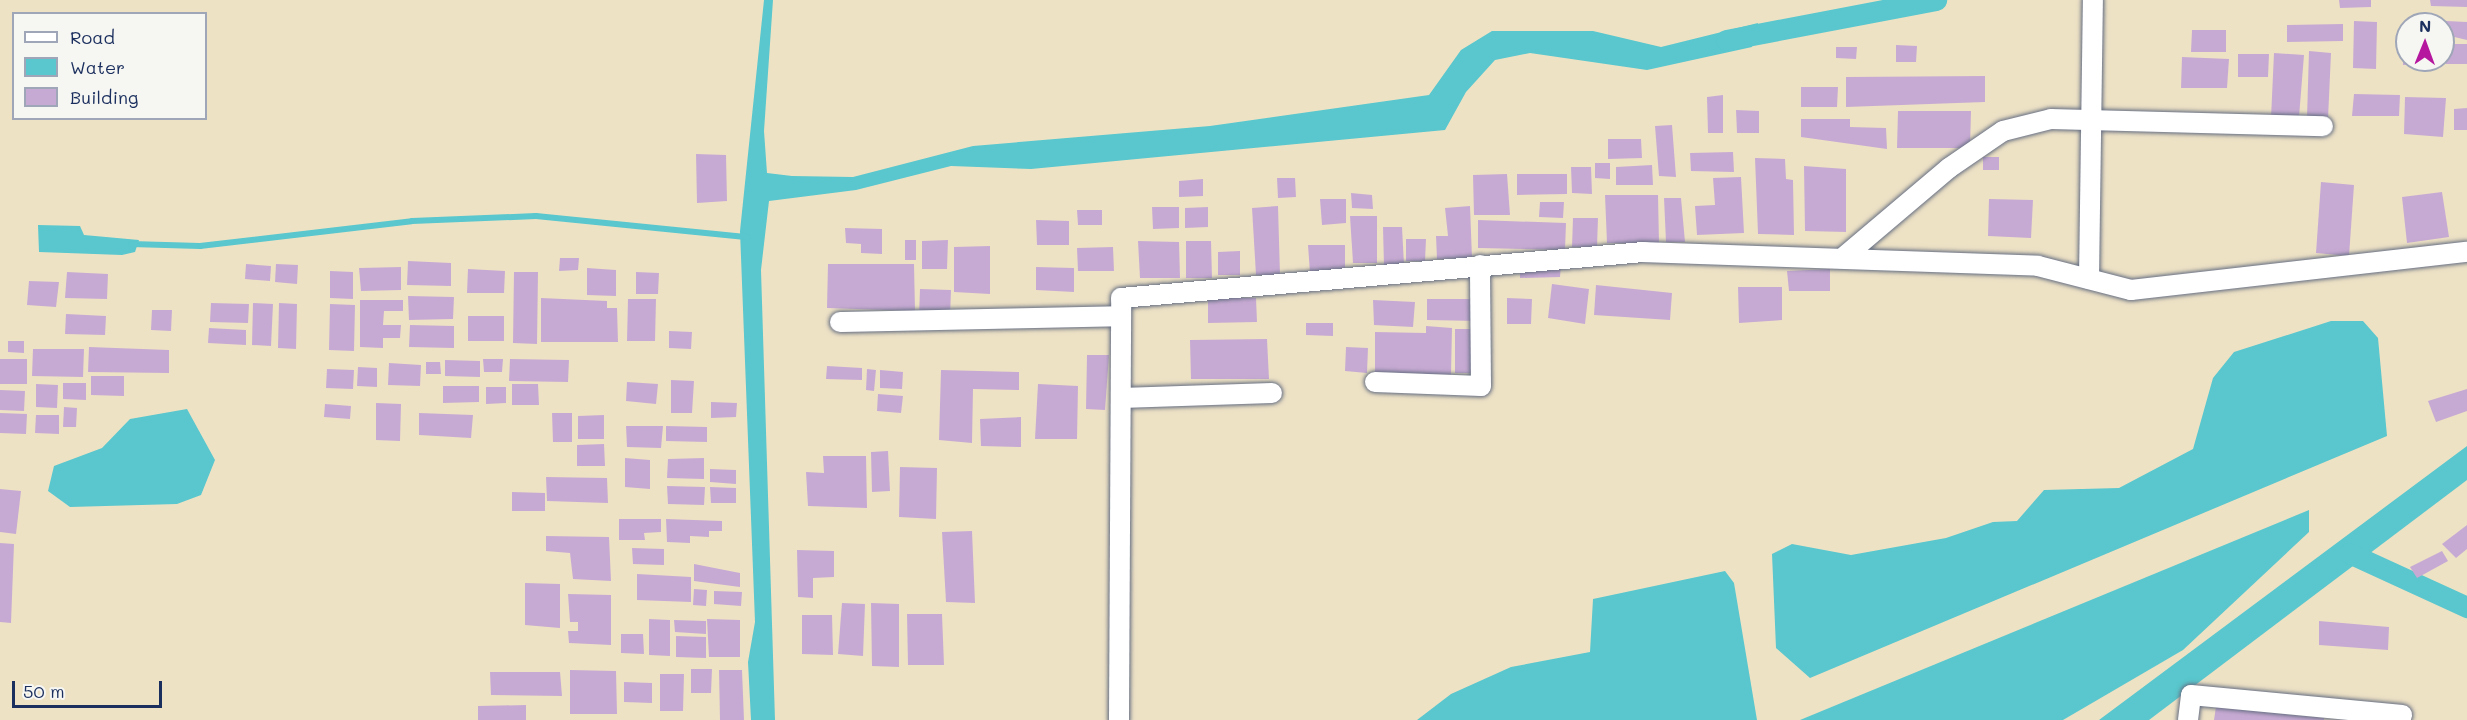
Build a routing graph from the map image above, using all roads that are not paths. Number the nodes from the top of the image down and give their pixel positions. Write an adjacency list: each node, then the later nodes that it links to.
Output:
1 (2093, 0): 2 (street)
2 (2091, 119): 3 (street); 5 (street); 7 (street)
3 (2323, 126)
4 (2467, 252): 7 (street)
5 (1845, 256): 6 (street); 7 (street)
6 (1480, 265): 8 (street); 10 (street)
7 (2089, 279)
8 (1121, 316): 9 (street); 12 (street)
9 (840, 322)
10 (1375, 382)
11 (1272, 393): 12 (street)
12 (1120, 398): 14 (street)
13 (2402, 715): 15 (street)
14 (1119, 720)
15 (2188, 720)

